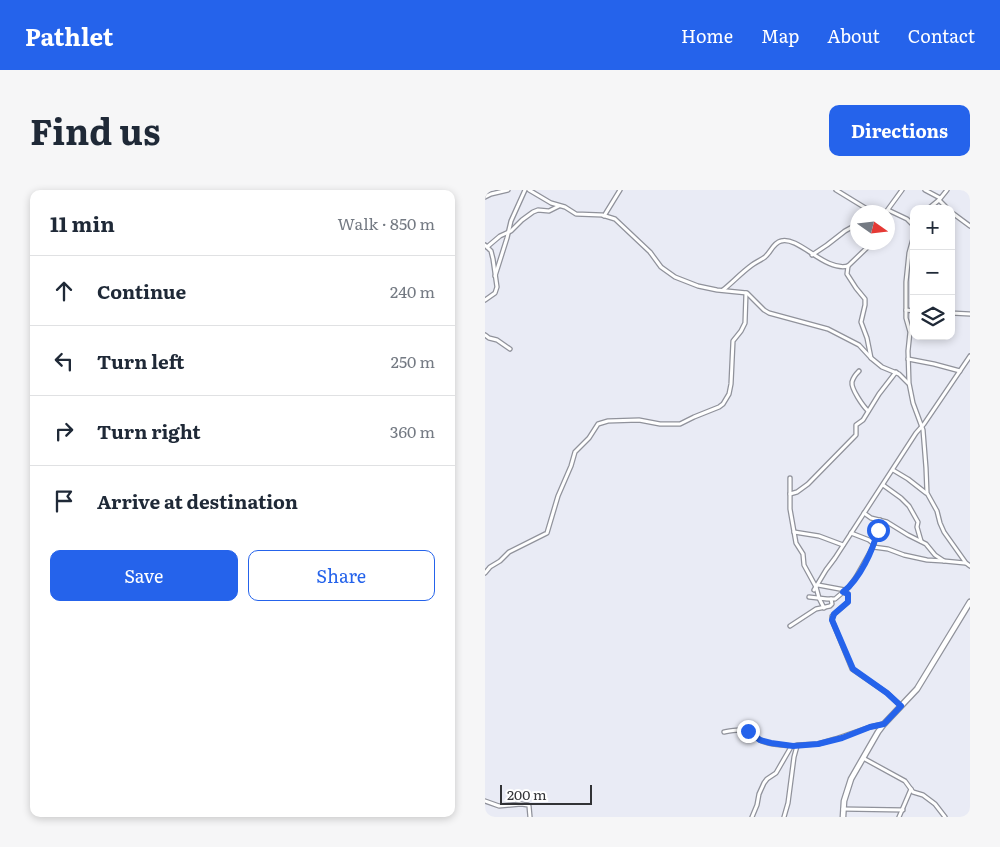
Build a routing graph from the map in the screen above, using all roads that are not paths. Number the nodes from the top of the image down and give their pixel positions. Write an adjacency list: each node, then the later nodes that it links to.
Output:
1 (508, 190): 9 (street)
2 (525, 190): 22 (street)
3 (529, 190): 15 (street)
4 (620, 190): 18 (street)
5 (836, 190): 11 (street)
6 (902, 190): 12 (street)
7 (925, 190): 10 (street)
8 (947, 190): 10 (street)
9 (485, 197)
10 (940, 199): 13 (street); 14 (street)
11 (860, 205)
12 (891, 205)
13 (933, 205)
14 (945, 205)
15 (559, 206): 18 (street); 22 (street)
16 (895, 214): 19 (street)
17 (955, 215): 20 (street)
18 (604, 216): 31 (street)
19 (910, 222)
20 (970, 226)
21 (850, 228): 26 (street)
22 (509, 233): 23 (street); 30 (street)
23 (486, 246): 30 (street)
24 (910, 247): 34 (street)
25 (865, 250): 27 (street)
26 (812, 255): 28 (street); 31 (street)
27 (848, 266): 28 (street); 29 (street)
28 (838, 267): 29 (street)
29 (847, 274): 41 (street)
30 (495, 276): 33 (street)
31 (723, 290): 32 (street)
32 (746, 293): 41 (street); 64 (street)
33 (485, 300)
34 (906, 310): 35 (street); 42 (street)
35 (910, 310)
36 (955, 313): 37 (street)
37 (970, 314)
38 (485, 335): 39 (street)
39 (510, 349)
40 (970, 356): 44 (street)
41 (871, 358): 45 (street)
42 (908, 359): 44 (street); 46 (street)
43 (859, 371): 47 (street)
44 (960, 371): 48 (street)
45 (896, 372): 46 (street); 47 (street)
46 (909, 383): 48 (street)
47 (868, 410): 53 (street)
48 (921, 427): 49 (street); 52 (street)
49 (893, 470): 51 (street); 52 (street)
50 (789, 478): 53 (street)
51 (883, 485): 54 (street); 58 (street)
52 (927, 493): 62 (street)
53 (790, 494): 56 (street)
54 (863, 513): 55 (street); 57 (street)
55 (880, 520): 58 (street); 60 (street)
56 (794, 532): 59 (street); 65 (street)
57 (851, 533): 59 (street); 60 (street)
58 (921, 541): 61 (street)
59 (843, 545): 65 (street)
60 (873, 545): 61 (street); 66 (street)
61 (944, 561): 62 (street)
62 (966, 563): 63 (street)
63 (970, 566)
64 (485, 573)
65 (816, 587): 66 (street); 68 (street)
66 (844, 591): 69 (street); 73 (street)
67 (809, 597): 68 (street)
68 (819, 598): 69 (street); 71 (street)
69 (831, 599): 71 (street)
70 (970, 602): 73 (street)
71 (824, 608): 72 (street)
72 (790, 626)
73 (901, 706): 74 (street)
74 (884, 724): 76 (street); 78 (street)
75 (723, 732): 77 (street)
76 (797, 745): 77 (street); 85 (street)
77 (793, 746): 84 (street)
78 (863, 758): 79 (street); 81 (street)
79 (911, 788): 82 (street); 88 (street)
80 (485, 801): 83 (street)
81 (843, 809): 82 (street); 86 (street)
82 (903, 810): 87 (street)
83 (530, 817)
84 (752, 817)
85 (784, 817)
86 (843, 817)
87 (899, 817)
88 (945, 817)

